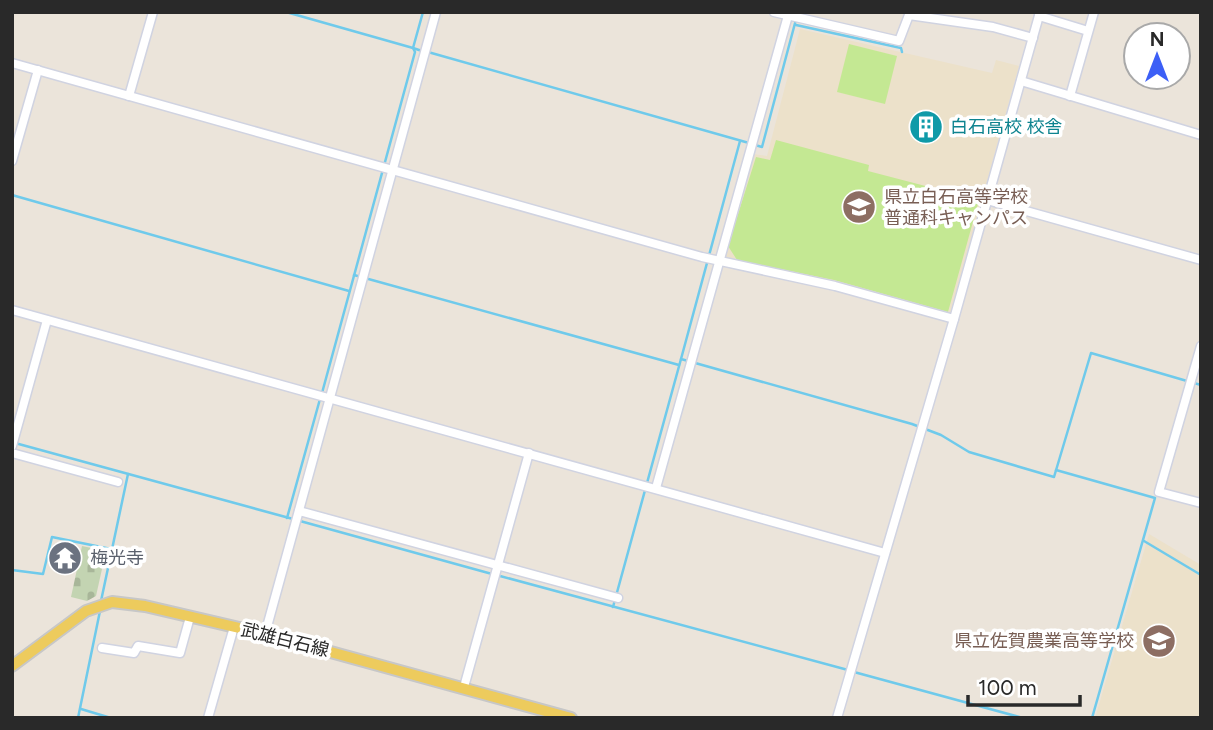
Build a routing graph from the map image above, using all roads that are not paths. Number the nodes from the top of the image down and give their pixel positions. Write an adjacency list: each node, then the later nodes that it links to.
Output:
1 (153, 12): 12 (street)
2 (436, 12): 16 (street)
3 (774, 12): 6 (street)
4 (1094, 12): 7 (street)
5 (1040, 14): 7 (street); 8 (street)
6 (792, 16): 8 (street); 19 (street)
7 (1088, 31): 13 (street)
8 (1033, 38): 11 (street)
9 (12, 63): 10 (street)
10 (38, 70): 12 (street); 15 (street)
11 (1021, 81): 13 (street); 17 (street)
12 (129, 96): 16 (street)
13 (1070, 96): 14 (street)
14 (1201, 135)
15 (12, 161)
16 (386, 169): 19 (street); 24 (street)
17 (987, 200): 18 (street); 21 (street)
18 (1201, 260)
19 (716, 261): 21 (street); 29 (street)
20 (12, 310): 22 (street)
21 (954, 319): 32 (street)
22 (47, 320): 24 (street); 25 (street)
23 (1201, 346): 30 (street)
24 (324, 396): 27 (street); 31 (street)
25 (13, 439)
26 (12, 453): 28 (street)
27 (529, 453): 29 (street); 33 (street)
28 (118, 482)
29 (648, 486): 32 (street)
30 (1201, 503)
31 (299, 511): 33 (street); 37 (street)
32 (886, 553): 43 (street)
33 (498, 565): 34 (street); 40 (street)
34 (615, 598)
35 (190, 617): 36 (main road, 武雄白石線); 38 (street); 39 (main road, 武雄白石線)
36 (234, 627): 37 (main road, 武雄白石線); 41 (street)
37 (265, 634): 40 (main road, 武雄白石線)
38 (102, 648)
39 (14, 662)
40 (464, 687): 42 (main road, 武雄白石線)
41 (208, 718)
42 (572, 718)
43 (837, 718)

